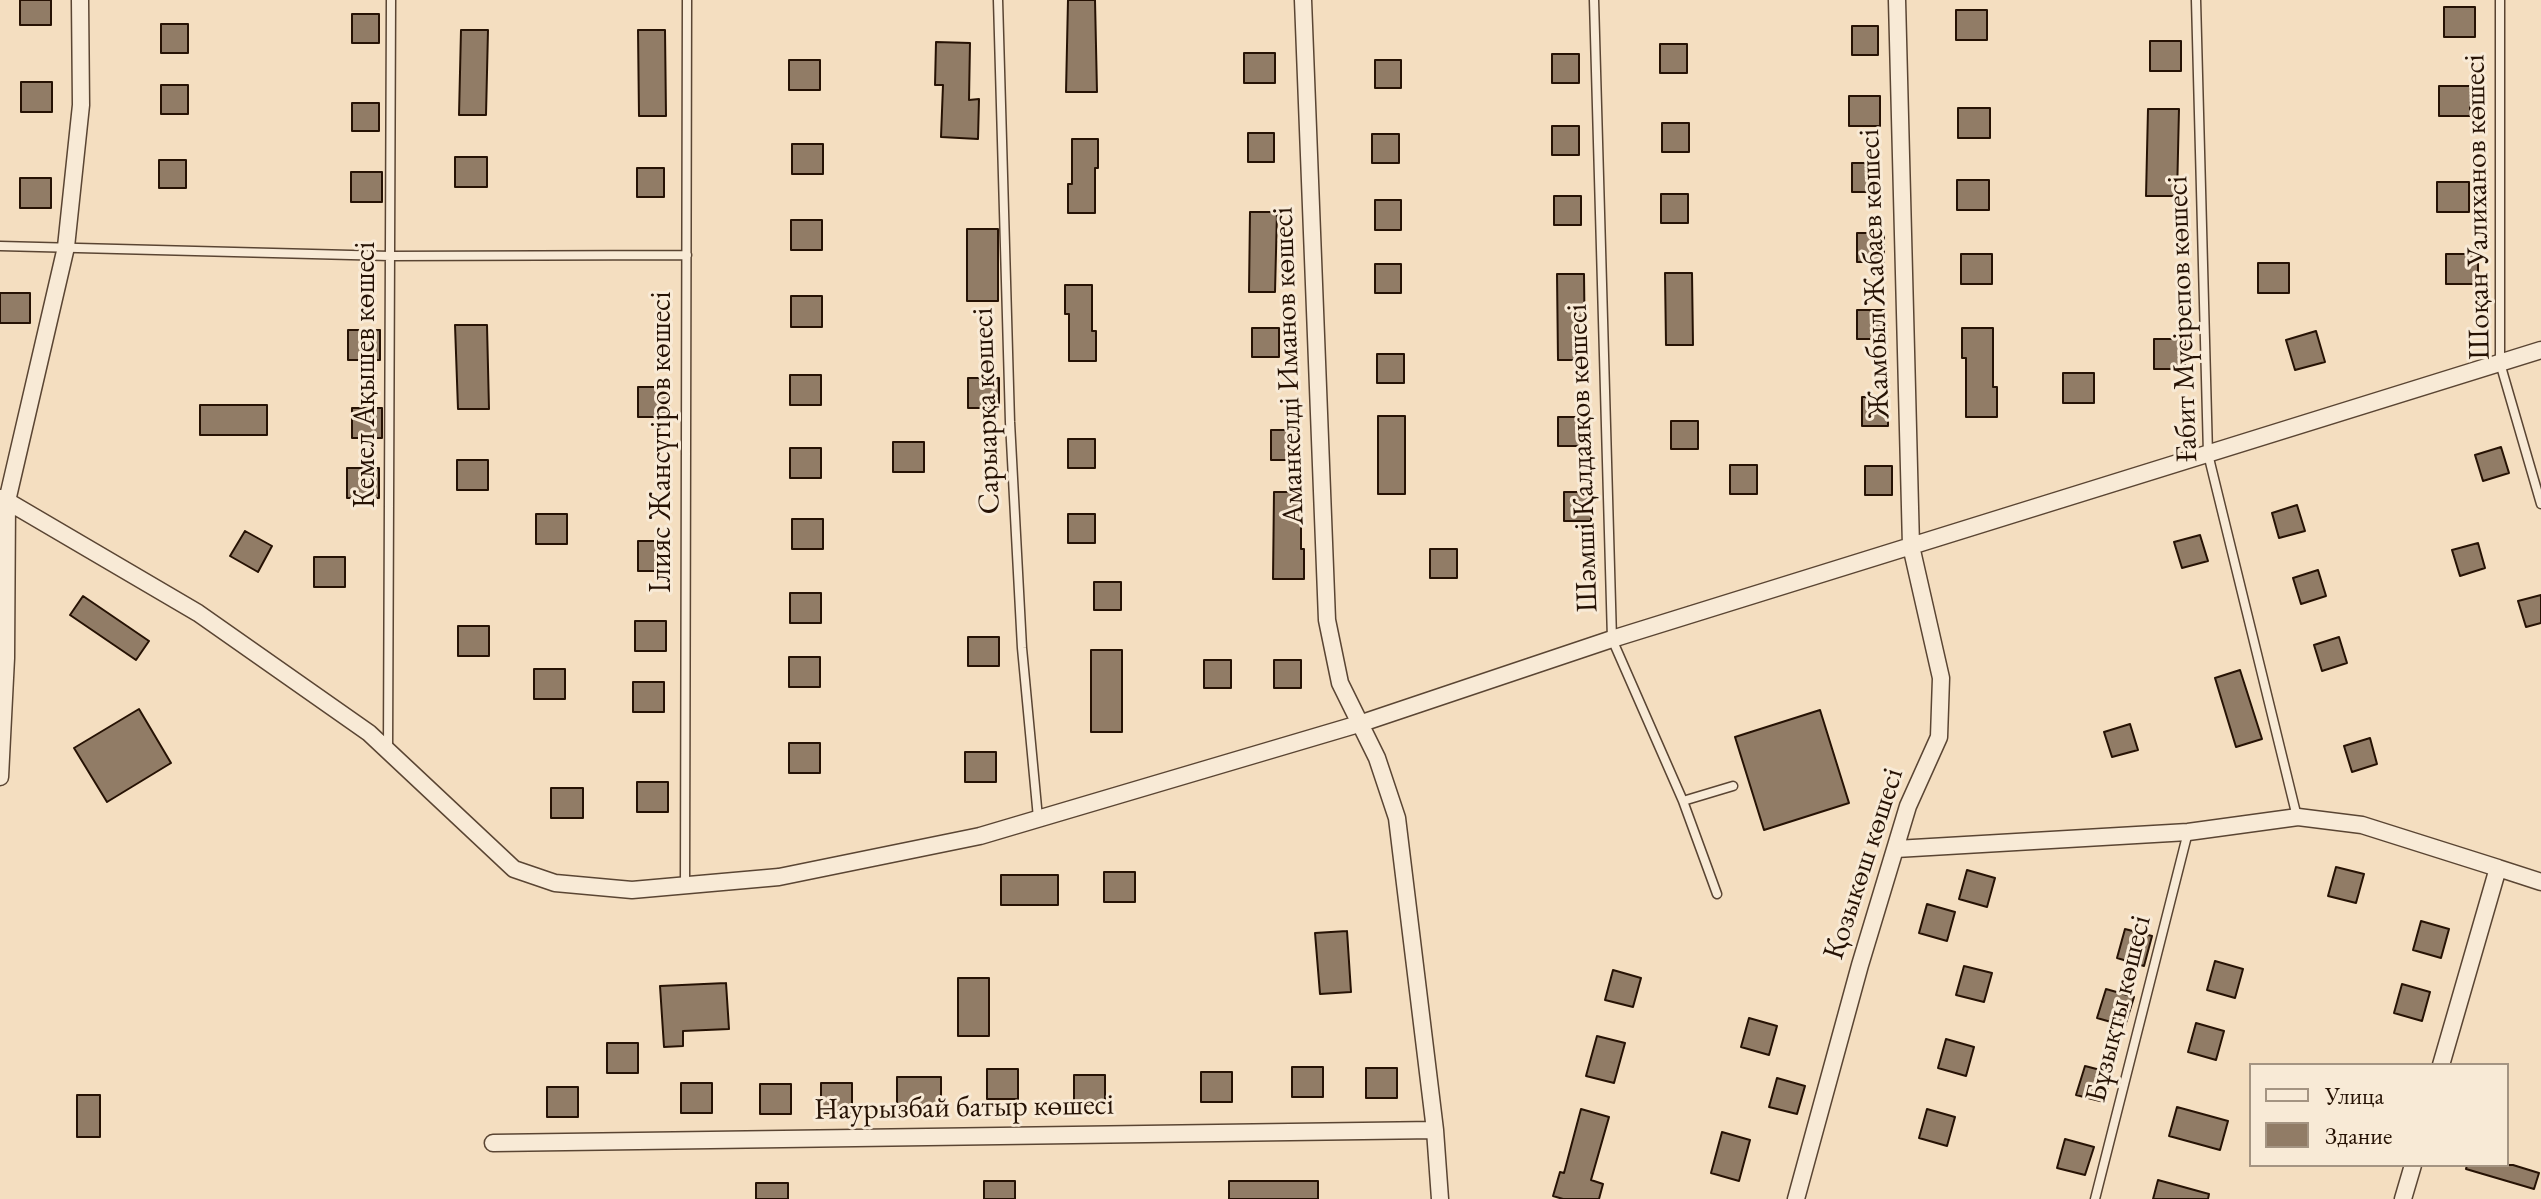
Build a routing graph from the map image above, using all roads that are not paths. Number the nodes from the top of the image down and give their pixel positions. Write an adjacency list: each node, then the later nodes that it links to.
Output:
1 (80, 0): 11 (street)
2 (391, 0): 13 (lane, Кемел Ақышев көшесі)
3 (687, 0): 12 (lane, Ілияс Жансүгіров көшесі)
4 (998, 0): 27 (lane, Сарыарқа көшесі)
5 (1303, 0): 21 (street, Аманкелді Иманов көшесі)
6 (1594, 0): 20 (lane, Шәмші Қалдаяқов көшесі)
7 (1897, 0): 19 (street, Жамбыл Жабаев көшесі)
8 (2196, 0): 16 (lane, Ғабит Мүсірепов көшесі)
9 (2500, 0): 15 (lane, Шоқан Уалиханов көшесі)
10 (0, 246): 11 (lane)
11 (66, 247): 13 (lane); 17 (street)
12 (687, 255): 13 (lane); 32 (lane, Ілияс Жансүгіров көшесі)
13 (390, 256): 22 (lane, Кемел Ақышев көшесі)
14 (2541, 350): 15 (street)
15 (2500, 363): 16 (street); 18 (lane, Шоқан Уалиханов көшесі)
16 (2208, 454): 19 (street); 26 (lane, Ғабит Мүсірепов көшесі)
17 (4, 500): 22 (street); 23 (street)
18 (2541, 504)
19 (1911, 546): 20 (street); 29 (street, Қозыкөш көшесі)
20 (1612, 639): 21 (street); 25 (lane, Шәмші Қалдаяқов көшесі)
21 (1362, 723): 27 (street); 35 (street, Аманкелді Иманов көшесі)
22 (388, 750): 32 (street)
23 (0, 777)
24 (1733, 786): 25 (lane)
25 (1683, 801): 33 (lane, Шәмші Қалдаяқов көшесі)
26 (2298, 817): 28 (street); 30 (street)
27 (1038, 818): 32 (street)
28 (2188, 832): 29 (street); 40 (lane, Бұзықты көшесі)
29 (1896, 849): 39 (street, Қозыкөш көшесі)
30 (2498, 868): 31 (street); 34 (street)
31 (2541, 882)
32 (685, 885)
33 (1717, 894)
34 (2442, 1063)
35 (1435, 1130): 36 (street, Наурызбай батыр көшесі); 38 (street, Аманкелді Иманов көшесі)
36 (493, 1143)
37 (2412, 1167): 41 (street)
38 (1440, 1199)
39 (1796, 1199)
40 (2095, 1199)
41 (2403, 1199)

